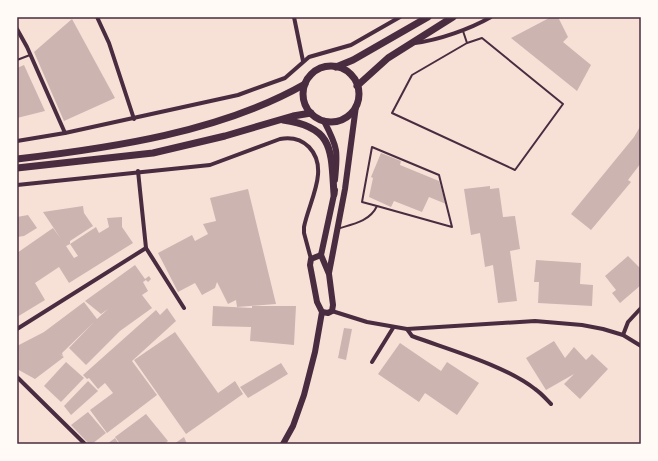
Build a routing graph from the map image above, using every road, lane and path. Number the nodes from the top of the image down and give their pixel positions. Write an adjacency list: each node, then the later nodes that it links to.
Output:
1 (97, 17): 19 (street)
2 (294, 17): 13 (street)
3 (400, 17): 13 (street)
4 (428, 17): 14 (highway)
5 (453, 17): 9 (highway)
6 (491, 17): 8 (street)
7 (17, 29): 11 (street)
8 (463, 29): 9 (street); 10 (lane)
9 (410, 43): 16 (highway)
10 (467, 43): 10 (lane)
11 (30, 54): 12 (lane); 22 (street)
12 (17, 60)
13 (303, 61): 19 (street)
14 (336, 67): 15 (highway); 16 (highway)
15 (305, 84): 18 (highway); 24 (highway)
16 (357, 86): 17 (highway)
17 (356, 106): 21 (highway); 30 (main road)
18 (311, 113): 20 (highway); 21 (highway)
19 (134, 119): 22 (street)
20 (279, 119): 25 (highway); 28 (highway)
21 (324, 121): 28 (main road)
22 (66, 133): 23 (street)
23 (17, 141)
24 (17, 159)
25 (17, 168)
26 (138, 171): 27 (street); 31 (street); 33 (street)
27 (17, 185)
28 (334, 194): 32 (main road)
29 (377, 206): 29 (lane); 30 (lane)
30 (338, 228): 34 (main road)
31 (146, 248): 35 (street); 40 (street)
32 (321, 255): 33 (main road); 34 (main road)
33 (311, 259): 37 (main road)
34 (329, 274): 38 (main road)
35 (184, 308)
36 (641, 308): 42 (street)
37 (322, 312): 38 (main road); 48 (main road)
38 (332, 312): 39 (street)
39 (393, 328): 41 (street); 44 (street)
40 (17, 329)
41 (407, 329): 42 (street); 46 (street)
42 (623, 335): 43 (street)
43 (641, 346)
44 (372, 362)
45 (17, 377): 47 (street)
46 (551, 404)
47 (85, 444)
48 (283, 444)

